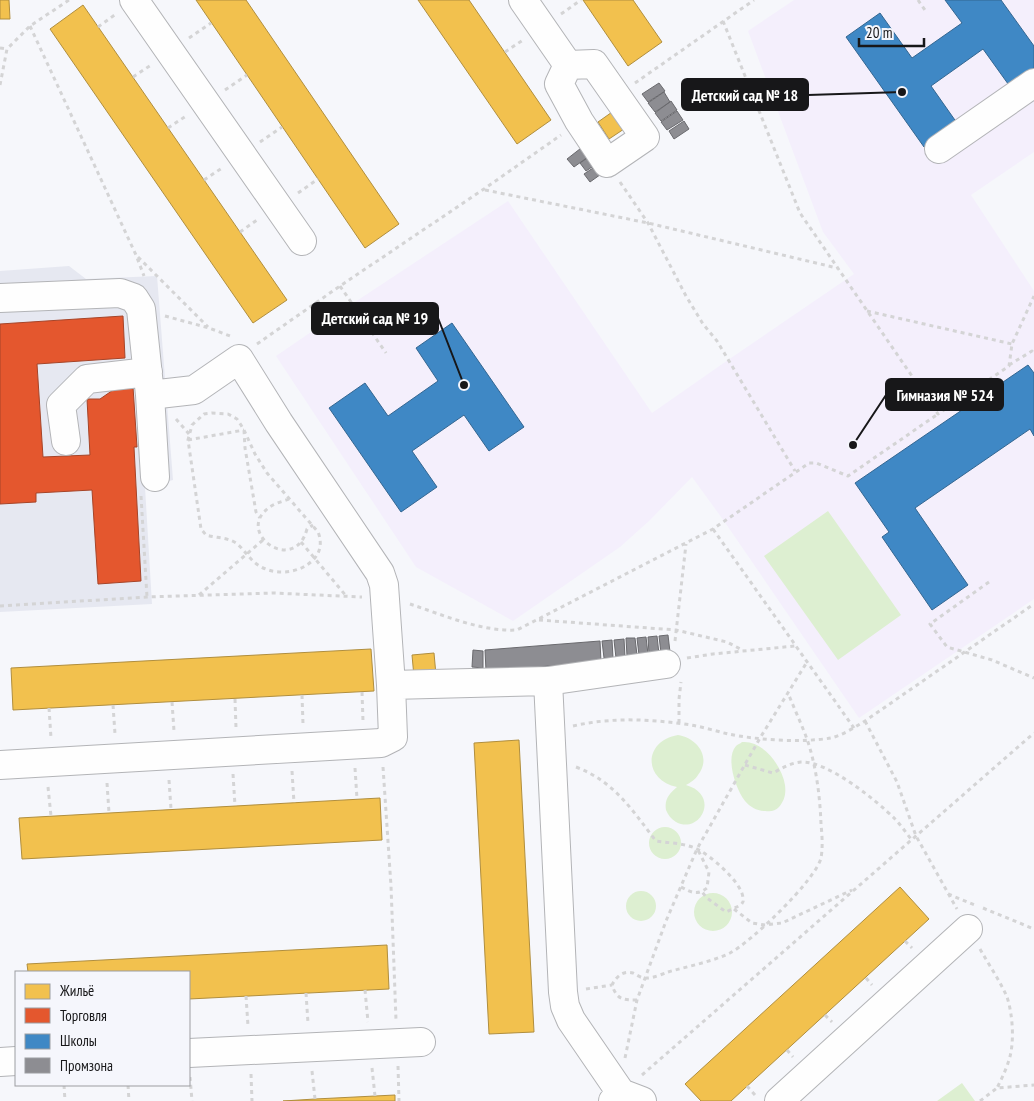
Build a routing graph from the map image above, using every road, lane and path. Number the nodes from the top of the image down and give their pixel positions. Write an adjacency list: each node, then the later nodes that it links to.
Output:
1 (69, 0): 8 (path)
2 (134, 0): 20 (lane)
3 (523, 0): 11 (lane)
4 (754, 0): 7 (path)
5 (918, 0): 6 (path)
6 (927, 13)
7 (723, 21): 14 (path); 22 (path)
8 (30, 26): 10 (path); 21 (path)
9 (0, 48): 10 (path)
10 (7, 49): 13 (path)
11 (568, 65): 14 (lane); 15 (lane)
12 (1034, 83): 16 (lane)
13 (0, 85)
14 (617, 95): 17 (lane)
15 (579, 122): 17 (lane); 18 (path)
16 (939, 149)
17 (607, 163): 19 (path)
18 (484, 190): 19 (path); 23 (path)
19 (648, 223): 22 (path); 41 (path)
20 (302, 241)
21 (136, 255): 26 (path); 28 (path)
22 (838, 268): 27 (path)
23 (340, 286): 30 (path); 31 (path)
24 (1034, 296): 29 (path)
25 (0, 298): 26 (lane)
26 (141, 309): 28 (path); 34 (lane)
27 (866, 311): 29 (path); 36 (path)
28 (209, 328): 30 (path)
29 (1012, 344): 33 (path)
30 (238, 349): 34 (lane); 56 (lane)
31 (386, 353)
32 (1034, 354): 33 (path)
33 (1009, 366): 36 (path)
34 (149, 384): 40 (lane); 42 (lane)
35 (171, 413): 38 (path)
36 (938, 414): 41 (path)
37 (244, 430): 38 (path); 39 (path); 43 (path); 44 (path)
38 (189, 434): 39 (path)
39 (188, 440): 50 (path)
40 (66, 441)
41 (795, 471): 46 (path)
42 (155, 477): 55 (path)
43 (289, 498): 44 (path); 45 (path)
44 (260, 518): 47 (path)
45 (312, 525): 48 (path); 51 (path)
46 (713, 529): 49 (path); 61 (path)
47 (263, 540): 48 (path); 50 (path)
48 (300, 542): 51 (path)
49 (686, 544): 59 (path); 60 (path)
50 (246, 553): 51 (path); 53 (path)
51 (315, 559): 54 (path)
52 (989, 582): 63 (path)
53 (198, 596): 54 (path); 55 (path)
54 (347, 597): 56 (path)
55 (147, 598): 58 (path)
56 (385, 598): 59 (path); 68 (lane)
57 (1034, 604): 63 (path)
58 (0, 606)
59 (538, 620): 60 (path)
60 (676, 630): 62 (path); 64 (path)
61 (796, 646): 62 (path); 65 (path)
62 (744, 651): 64 (path)
63 (965, 651): 66 (path); 72 (path)
64 (676, 662): 67 (lane); 73 (path)
65 (807, 662): 69 (path); 74 (path)
66 (1034, 678)
67 (548, 681): 68 (lane); 75 (lane)
68 (391, 685): 79 (lane)
69 (788, 693): 77 (path); 78 (path)
70 (113, 705): 84 (path)
71 (49, 708): 86 (path)
72 (865, 721): 74 (path); 96 (path)
73 (679, 723): 75 (path); 77 (path)
74 (854, 728): 78 (path)
75 (550, 731): 85 (lane)
76 (1034, 733): 96 (path)
77 (760, 738): 78 (path); 89 (path)
78 (807, 740): 87 (path)
79 (381, 744): 80 (lane); 111 (path)
80 (353, 745): 81 (lane); 90 (path)
81 (290, 748): 82 (lane); 91 (path)
82 (231, 752): 83 (lane); 92 (path)
83 (167, 756): 84 (lane); 93 (path)
84 (110, 758): 86 (lane); 94 (path)
85 (552, 758): 98 (path); 120 (lane)
86 (49, 762): 88 (lane); 95 (path)
87 (814, 763): 89 (path); 97 (path); 104 (path)
88 (0, 765)
89 (744, 765): 98 (path)
90 (357, 799)
91 (294, 803)
92 (235, 806)
93 (171, 809)
94 (109, 813)
95 (51, 816)
96 (916, 836): 97 (path); 102 (path)
97 (912, 840): 100 (path)
98 (697, 849): 99 (path); 101 (path); 103 (path)
99 (681, 887): 101 (path); 107 (path)
100 (857, 888): 104 (path); 120 (path)
101 (702, 892): 103 (path)
102 (948, 893): 105 (path); 106 (path)
103 (734, 909): 104 (path)
104 (765, 925): 107 (path)
105 (968, 929): 119 (path); 125 (lane)
106 (1034, 929)
107 (646, 978): 108 (path); 110 (path)
108 (612, 985): 109 (path); 110 (path)
109 (585, 989)
110 (638, 1000): 120 (path)
111 (409, 1042): 114 (lane); 124 (path)
112 (15, 1061): 113 (lane)
113 (0, 1062)
114 (190, 1064)
115 (190, 1076): 123 (path)
116 (1034, 1085): 119 (path)
117 (64, 1086): 121 (path)
118 (128, 1086): 122 (path)
119 (997, 1088): 126 (path)
120 (625, 1098)
121 (65, 1101)
122 (129, 1101)
123 (192, 1101)
124 (399, 1101)
125 (779, 1101)
126 (980, 1101)

